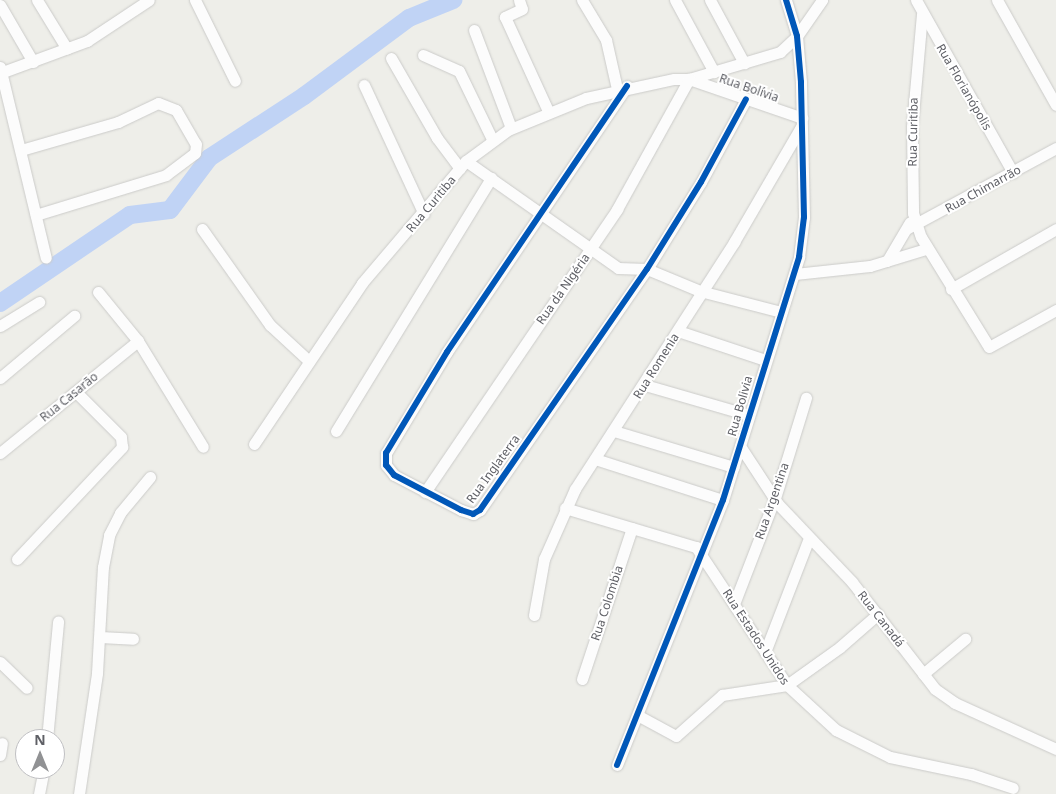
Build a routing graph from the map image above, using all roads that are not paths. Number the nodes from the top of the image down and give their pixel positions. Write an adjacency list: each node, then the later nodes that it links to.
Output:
1 (37, 0): 16 (street)
2 (149, 0): 16 (street)
3 (195, 0): 24 (street)
4 (519, 0): 29 (street)
5 (582, 0): 26 (street)
6 (676, 0): 22 (street)
7 (710, 0): 20 (street)
8 (786, 0): 15 (street, Rua Bolivia)
9 (822, 0): 15 (street)
10 (916, 0): 13 (street, Rua Florianópolis)
11 (997, 0): 28 (street)
12 (0, 5): 19 (street)
13 (922, 14): 36 (street, Rua Florianópolis); 41 (street, Rua Curitiba)
14 (474, 30): 31 (street)
15 (797, 36): 20 (street); 30 (street, Rua Bolivia)
16 (67, 49): 19 (street)
17 (423, 55): 32 (street)
18 (391, 58): 35 (street)
19 (33, 62): 21 (street)
20 (744, 63): 22 (street)
21 (1, 71): 34 (street)
22 (714, 72): 23 (street)
23 (689, 79): 26 (street, Rua Curitiba); 27 (street, Rua Bolívia); 44 (street, Rua da Nigéria)
24 (235, 81)
25 (364, 85): 39 (street)
26 (622, 88): 29 (street, Rua Curitiba); 38 (street, Rua Inglaterra)
27 (746, 99): 30 (street, Rua Bolívia); 48 (street, Rua Inglaterra)
28 (1056, 105)
29 (548, 110): 31 (street, Rua Curitiba)
30 (802, 122): 49 (street, Rua Bolivia); 51 (street, Rua Romenia)
31 (511, 128): 32 (street, Rua Curitiba)
32 (492, 139): 35 (street, Rua Curitiba)
33 (1056, 148): 36 (street, Rua Chimarrão)
34 (21, 150): 40 (street); 40 (street)
35 (463, 164): 37 (street); 39 (street, Rua Curitiba)
36 (1013, 173): 41 (street, Rua Chimarrão)
37 (491, 178): 38 (street); 68 (street)
38 (541, 213): 44 (street); 76 (street, Rua Inglaterra)
39 (424, 214): 61 (street, Rua Curitiba)
40 (36, 215): 46 (street)
41 (913, 227): 45 (street); 47 (street)
42 (202, 229): 61 (street)
43 (1056, 229): 50 (street)
44 (591, 249): 48 (street); 76 (street, Rua da Nigéria)
45 (926, 249): 47 (street); 50 (street)
46 (46, 258)
47 (887, 261): 49 (street)
48 (647, 269): 51 (street); 76 (street, Rua Inglaterra)
49 (795, 274): 55 (street, Rua Bolivia)
50 (951, 289): 54 (street)
51 (700, 291): 55 (street); 58 (street, Rua Romenia)
52 (98, 292): 59 (street)
53 (39, 302): 57 (street)
54 (1056, 310)
55 (781, 312): 60 (street, Rua Bolivia)
56 (74, 316): 62 (street)
57 (0, 326)
58 (678, 331): 60 (street); 63 (street, Rua Romenia)
59 (138, 341): 64 (street, Rua Casarão); 71 (street)
60 (765, 360): 66 (street, Rua Bolivia)
61 (309, 361): 69 (street, Rua Curitiba)
62 (0, 378)
63 (645, 385): 66 (street); 67 (street, Rua Romenia)
64 (76, 392): 72 (street, Rua Casarão); 83 (street)
65 (806, 398): 77 (street, Rua Argentina)
66 (749, 415): 70 (street, Rua Bolivia)
67 (614, 431): 73 (street, Rua Romenia); 74 (street)
68 (336, 432)
69 (254, 444)
70 (740, 446): 74 (street, Rua Bolivia); 77 (street, Rua Canadá)
71 (203, 447)
72 (0, 453)
73 (594, 459): 78 (street); 79 (street, Rua Romenia)
74 (734, 467): 78 (street, Rua Bolivia)
75 (150, 478): 88 (street)
76 (425, 492)
77 (775, 498): 81 (street, Rua Canadá); 84 (street, Rua Argentina)
78 (723, 500): 82 (street, Rua Bolivia)
79 (565, 508): 80 (street); 86 (street, Rua Romenia)
80 (632, 528): 82 (street); 94 (street, Rua Colombia)
81 (809, 538): 85 (street, Rua Canadá); 91 (street)
82 (701, 552): 84 (street, Rua Estados Unidos); 97 (street, Rua Bolivia)
83 (17, 559)
84 (734, 604): 91 (street, Rua Estados Unidos)
85 (878, 614): 93 (street, Rua Canadá); 95 (street)
86 (534, 615)
87 (58, 622): 98 (street)
88 (100, 637): 89 (street); 106 (street)
89 (133, 638)
90 (966, 640): 93 (street)
91 (765, 652): 95 (street, Rua Estados Unidos)
92 (0, 662): 96 (street)
93 (923, 674): 100 (street, Rua Canadá)
94 (582, 679)
95 (787, 685): 97 (street); 104 (street, Rua Estados Unidos)
96 (27, 688)
97 (639, 716): 102 (street, Rua Bolivia)
98 (48, 729)
99 (2, 743): 101 (street)
100 (1056, 749)
101 (0, 755)
102 (617, 765)
103 (42, 779): 105 (street)
104 (1013, 788)
105 (39, 794)
106 (79, 794)

